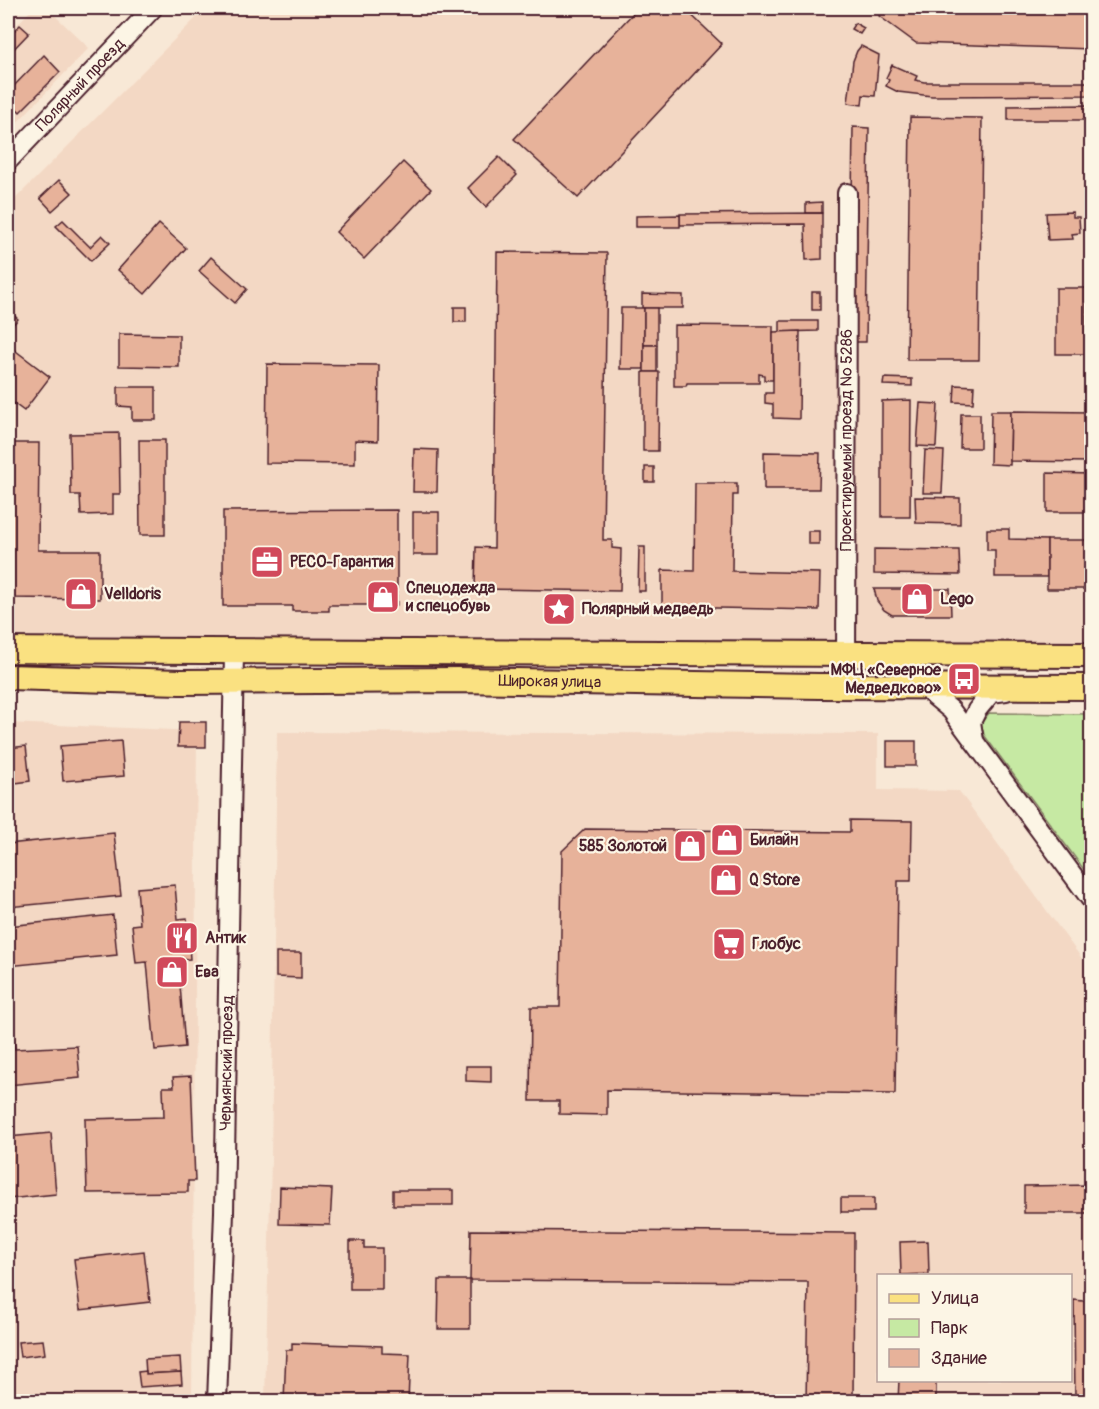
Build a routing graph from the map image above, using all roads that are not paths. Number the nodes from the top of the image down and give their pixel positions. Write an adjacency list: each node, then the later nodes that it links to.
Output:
1 (153, 8): 2 (street, Полярный проезд)
2 (8, 161)
3 (846, 193): 8 (street, Проектируемый проезд № 5286)
4 (8, 650): 5 (main road, Широкая улица)
5 (139, 652): 6 (main road, Широкая улица); 10 (main road)
6 (234, 653): 8 (main road, Широкая улица); 11 (street, Чермянский проезд)
7 (1092, 655): 8 (main road, Широкая улица)
8 (846, 656): 12 (street, Проектируемый проезд № 5286)
9 (8, 677): 10 (main road, Широкая улица)
10 (144, 680): 11 (main road, Широкая улица)
11 (233, 682): 12 (main road, Широкая улица); 18 (street, Чермянский проезд)
12 (846, 686): 13 (main road, Широкая улица)
13 (922, 686): 15 (main road, Широкая улица); 16 (street)
14 (1092, 687): 15 (main road, Широкая улица)
15 (1031, 688): 16 (street)
16 (974, 741): 17 (street)
17 (1092, 901)
18 (217, 1401)

